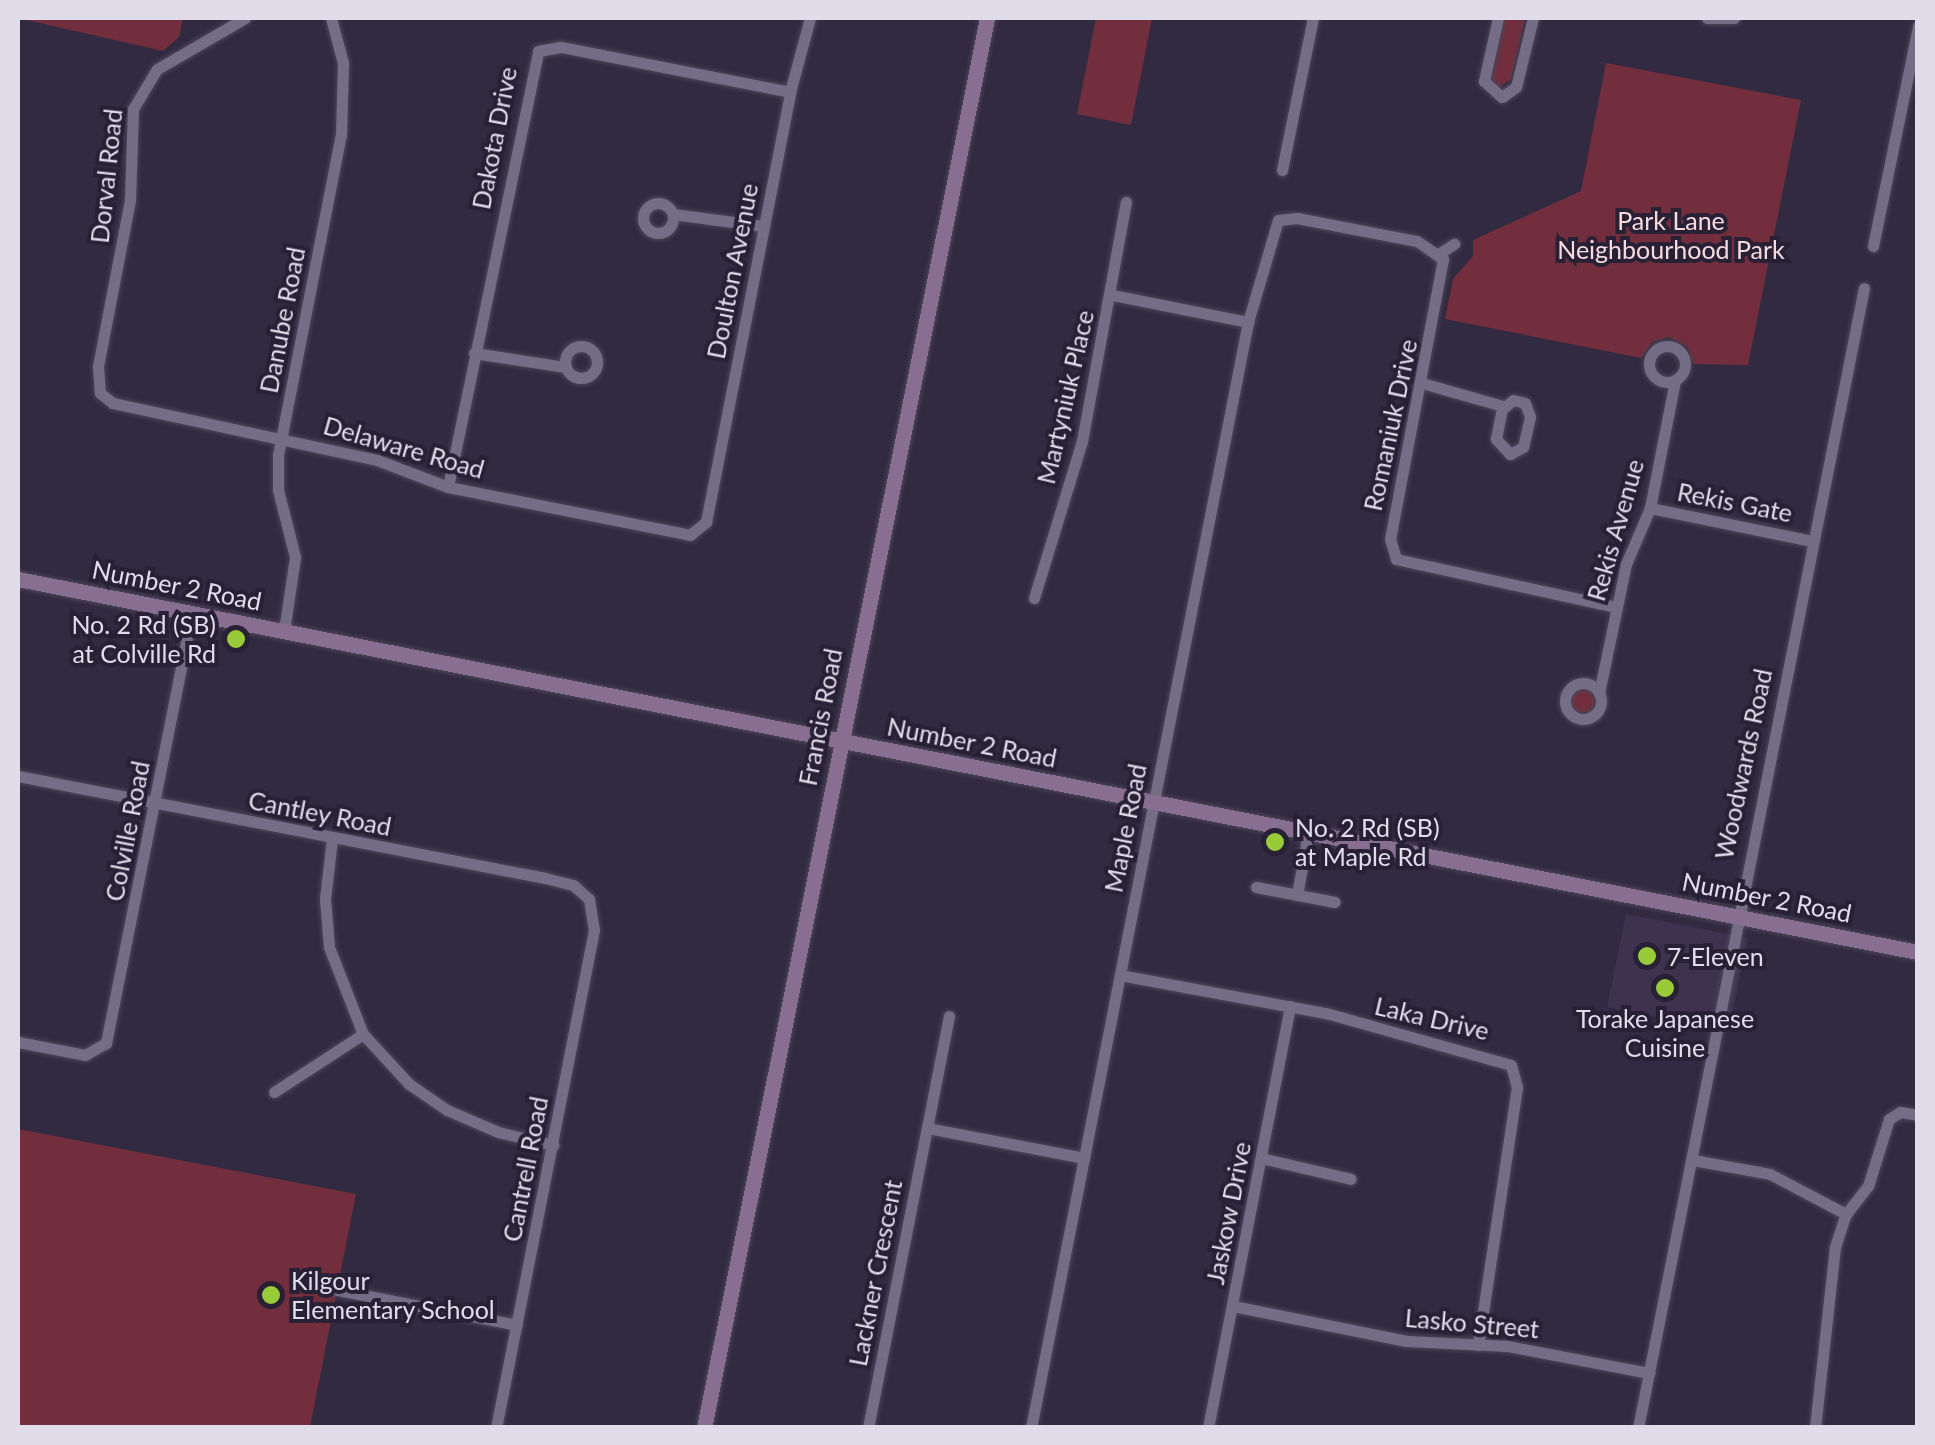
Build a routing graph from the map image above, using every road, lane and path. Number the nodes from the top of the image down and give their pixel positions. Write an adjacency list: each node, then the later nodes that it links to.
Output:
1 (244, 18): 26 (street, Dorval Road)
2 (331, 18): 28 (street, Danube Road)
3 (810, 18): 11 (street, Doulton Avenue)
4 (987, 18): 39 (main road, Francis Road)
5 (1313, 18): 12 (street)
6 (1498, 18): 7 (street)
7 (1533, 18)
8 (1707, 18): 9 (street)
9 (1734, 18)
10 (1918, 26): 17 (street)
11 (790, 92): 15 (street, Doulton Avenue); 22 (street, Dakota Drive)
12 (1282, 170)
13 (1126, 202): 20 (street, Martyniuk Place)
14 (673, 214): 15 (street)
15 (764, 226): 31 (street, Doulton Avenue)
16 (1454, 244): 18 (street)
17 (1873, 246)
18 (1440, 254): 21 (street, Maple Road); 25 (street, Romaniuk Drive)
19 (1864, 288): 32 (street, Woodwards Road)
20 (1112, 295): 21 (street); 34 (street, Martyniuk Place)
21 (1248, 322): 42 (street, Maple Road)
22 (474, 353): 23 (street); 29 (street, Dakota Drive)
23 (566, 367)
24 (1675, 380): 30 (street, Rekis Avenue)
25 (1422, 383): 27 (street); 35 (street, Romaniuk Drive)
26 (100, 392): 28 (street, Delaware Road)
27 (1503, 406): 27 (street)
28 (281, 437): 29 (street, Delaware Road); 37 (street, Danube Road)
29 (448, 487): 31 (street, Delaware Road)
30 (1650, 508): 32 (street, Rekis Gate); 35 (street, Rekis Avenue)
31 (699, 534)
32 (1812, 540): 48 (street, Woodwards Road)
33 (18, 579): 36 (main road, Number 2 Road)
34 (1034, 598)
35 (1616, 606): 38 (street, Rekis Avenue)
36 (192, 614): 37 (main road, Number 2 Road); 41 (street, Colville Road)
37 (284, 631): 39 (main road, Number 2 Road)
38 (1599, 692)
39 (840, 742): 42 (main road, Number 2 Road); 71 (main road, Francis Road)
40 (18, 776): 41 (street, Cantley Road)
41 (156, 803): 44 (street, Cantley Road); 55 (street, Colville Road)
42 (1152, 803): 43 (main road, Number 2 Road); 51 (street, Maple Road)
43 (1308, 834): 46 (street); 48 (main road, Number 2 Road)
44 (332, 838): 49 (street, Cantley Road); 54 (street)
45 (1256, 887): 46 (street)
46 (1296, 895): 47 (street)
47 (1335, 902)
48 (1737, 917): 50 (main road, Number 2 Road); 62 (street, Woodwards Road)
49 (596, 918): 59 (street, Cantrell Road)
50 (1918, 952)
51 (1120, 975): 52 (street, Laka Drive); 60 (street, Maple Road)
52 (1290, 1006): 61 (street, Jaskow Drive); 68 (street, Laka Drive)
53 (948, 1016): 58 (street, Lackner Crescent)
54 (363, 1034): 56 (street); 59 (street)
55 (18, 1042)
56 (274, 1092)
57 (1918, 1115): 64 (street)
58 (927, 1128): 60 (street); 72 (street, Lackner Crescent)
59 (552, 1144): 67 (street, Cantrell Road)
60 (1084, 1158): 73 (street, Maple Road)
61 (1261, 1158): 63 (street); 66 (street, Jaskow Drive)
62 (1693, 1160): 64 (street); 69 (street, Woodwards Road)
63 (1351, 1179)
64 (1846, 1214): 76 (street)
65 (337, 1290): 67 (street)
66 (1233, 1306): 68 (street, Lasko Street); 74 (street, Jaskow Drive)
67 (517, 1325): 70 (street, Cantrell Road)
68 (1478, 1345): 69 (street, Lasko Street)
69 (1648, 1372): 75 (street, Woodwards Road)
70 (496, 1428)
71 (704, 1428)
72 (868, 1428)
73 (1031, 1428)
74 (1208, 1428)
75 (1638, 1428)
76 (1815, 1428)

